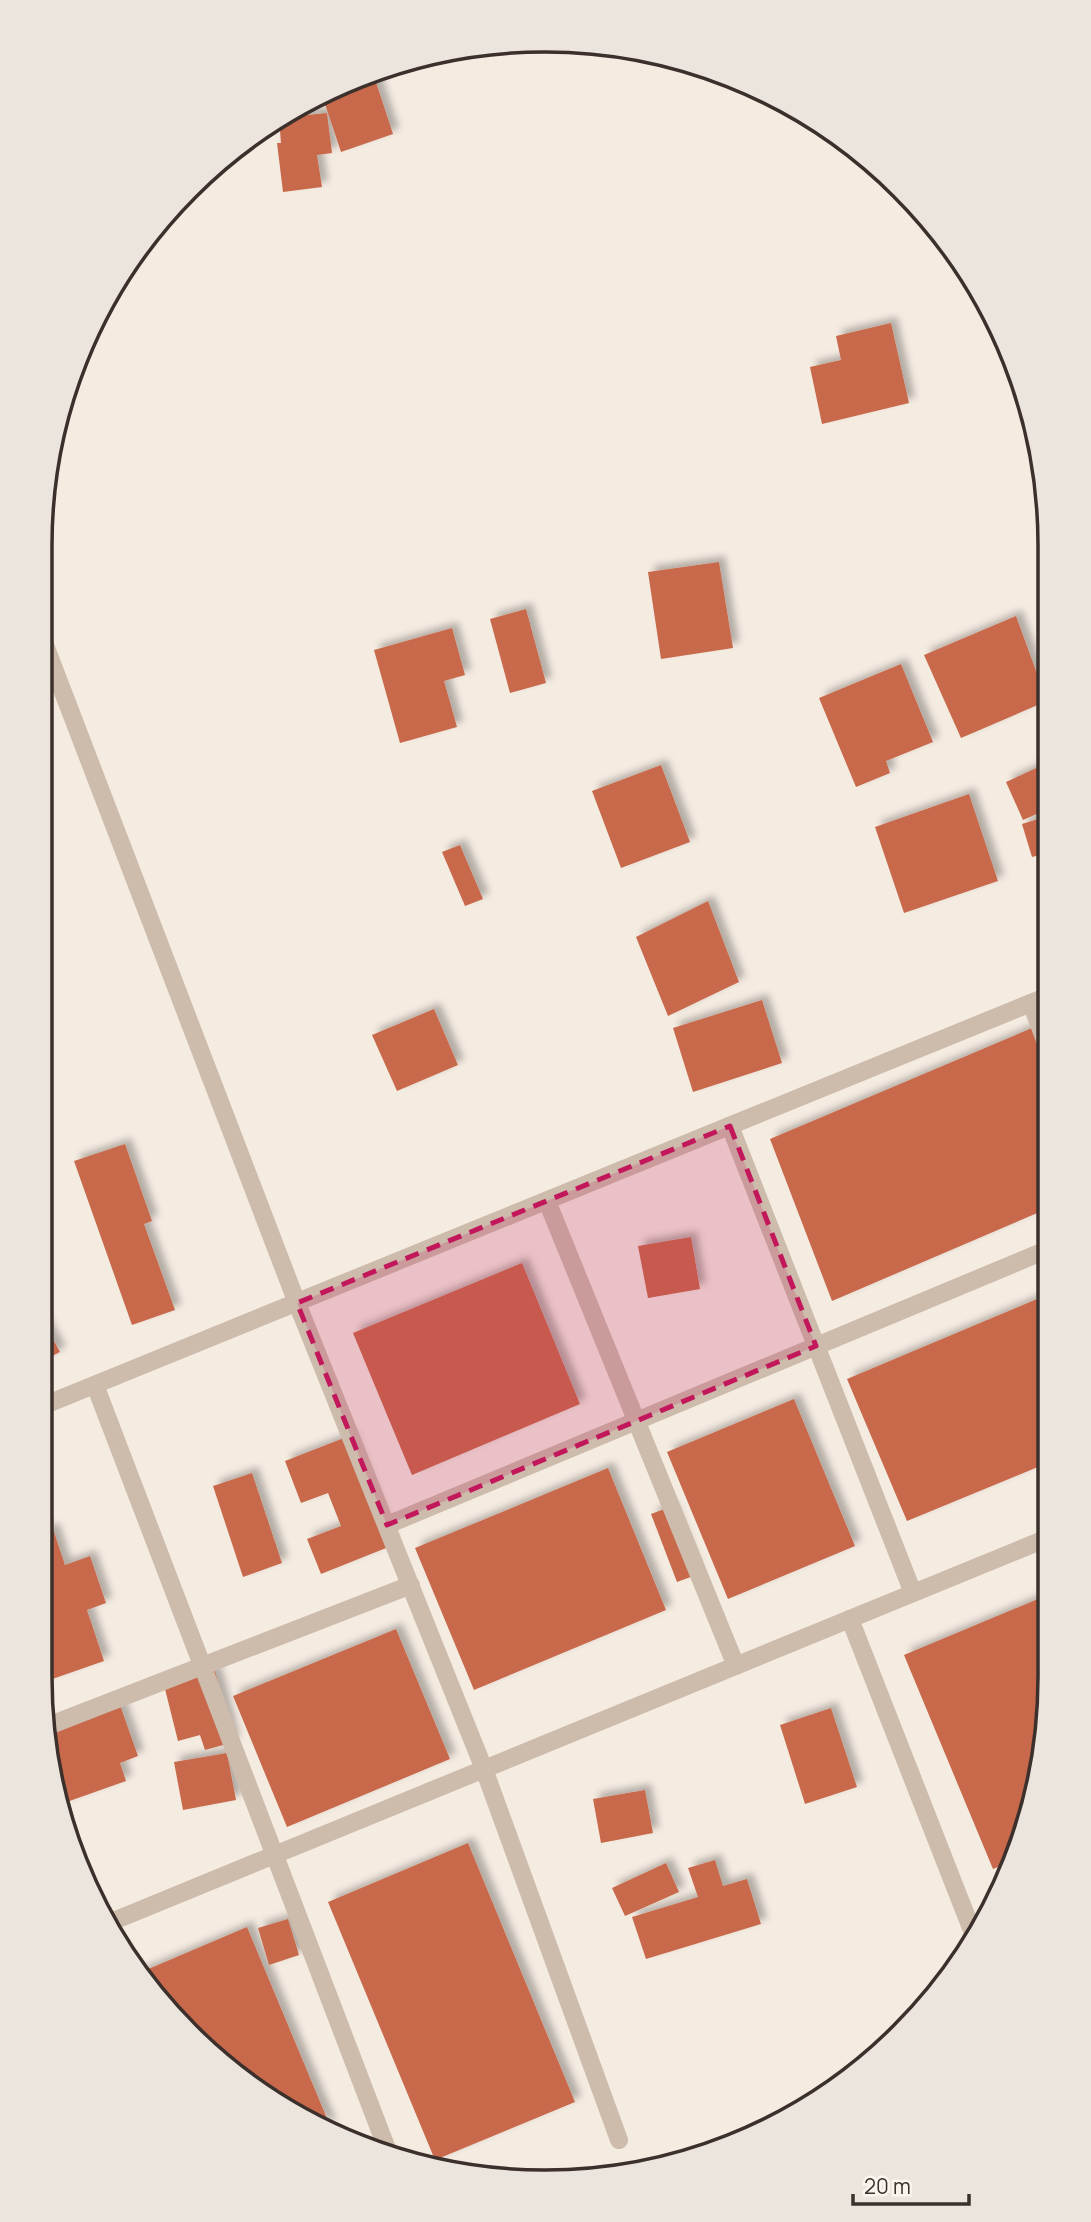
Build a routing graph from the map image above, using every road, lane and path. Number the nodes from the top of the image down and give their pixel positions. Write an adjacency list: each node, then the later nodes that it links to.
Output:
1 (52, 663): 8 (street)
2 (1038, 1000): 3 (street)
3 (1031, 1003): 4 (street); 5 (street)
4 (1038, 1022)
5 (730, 1126): 6 (street); 9 (street)
6 (547, 1201): 8 (street); 12 (street)
7 (1038, 1254): 9 (street)
8 (297, 1303): 10 (street); 13 (street)
9 (816, 1346): 12 (street); 16 (street)
10 (95, 1385): 11 (street); 18 (street)
11 (52, 1402)
12 (637, 1421): 13 (street); 19 (street)
13 (387, 1525): 15 (street)
14 (1038, 1542): 16 (street)
15 (411, 1585): 18 (street); 21 (street)
16 (913, 1593): 17 (street)
17 (850, 1619): 19 (street); 24 (street)
18 (202, 1666): 20 (street); 22 (street)
19 (736, 1666): 21 (street)
20 (55, 1723)
21 (484, 1769): 22 (street); 25 (street)
22 (275, 1855): 23 (street); 26 (street)
23 (117, 1920)
24 (970, 1926)
25 (619, 2140)
26 (384, 2142)

